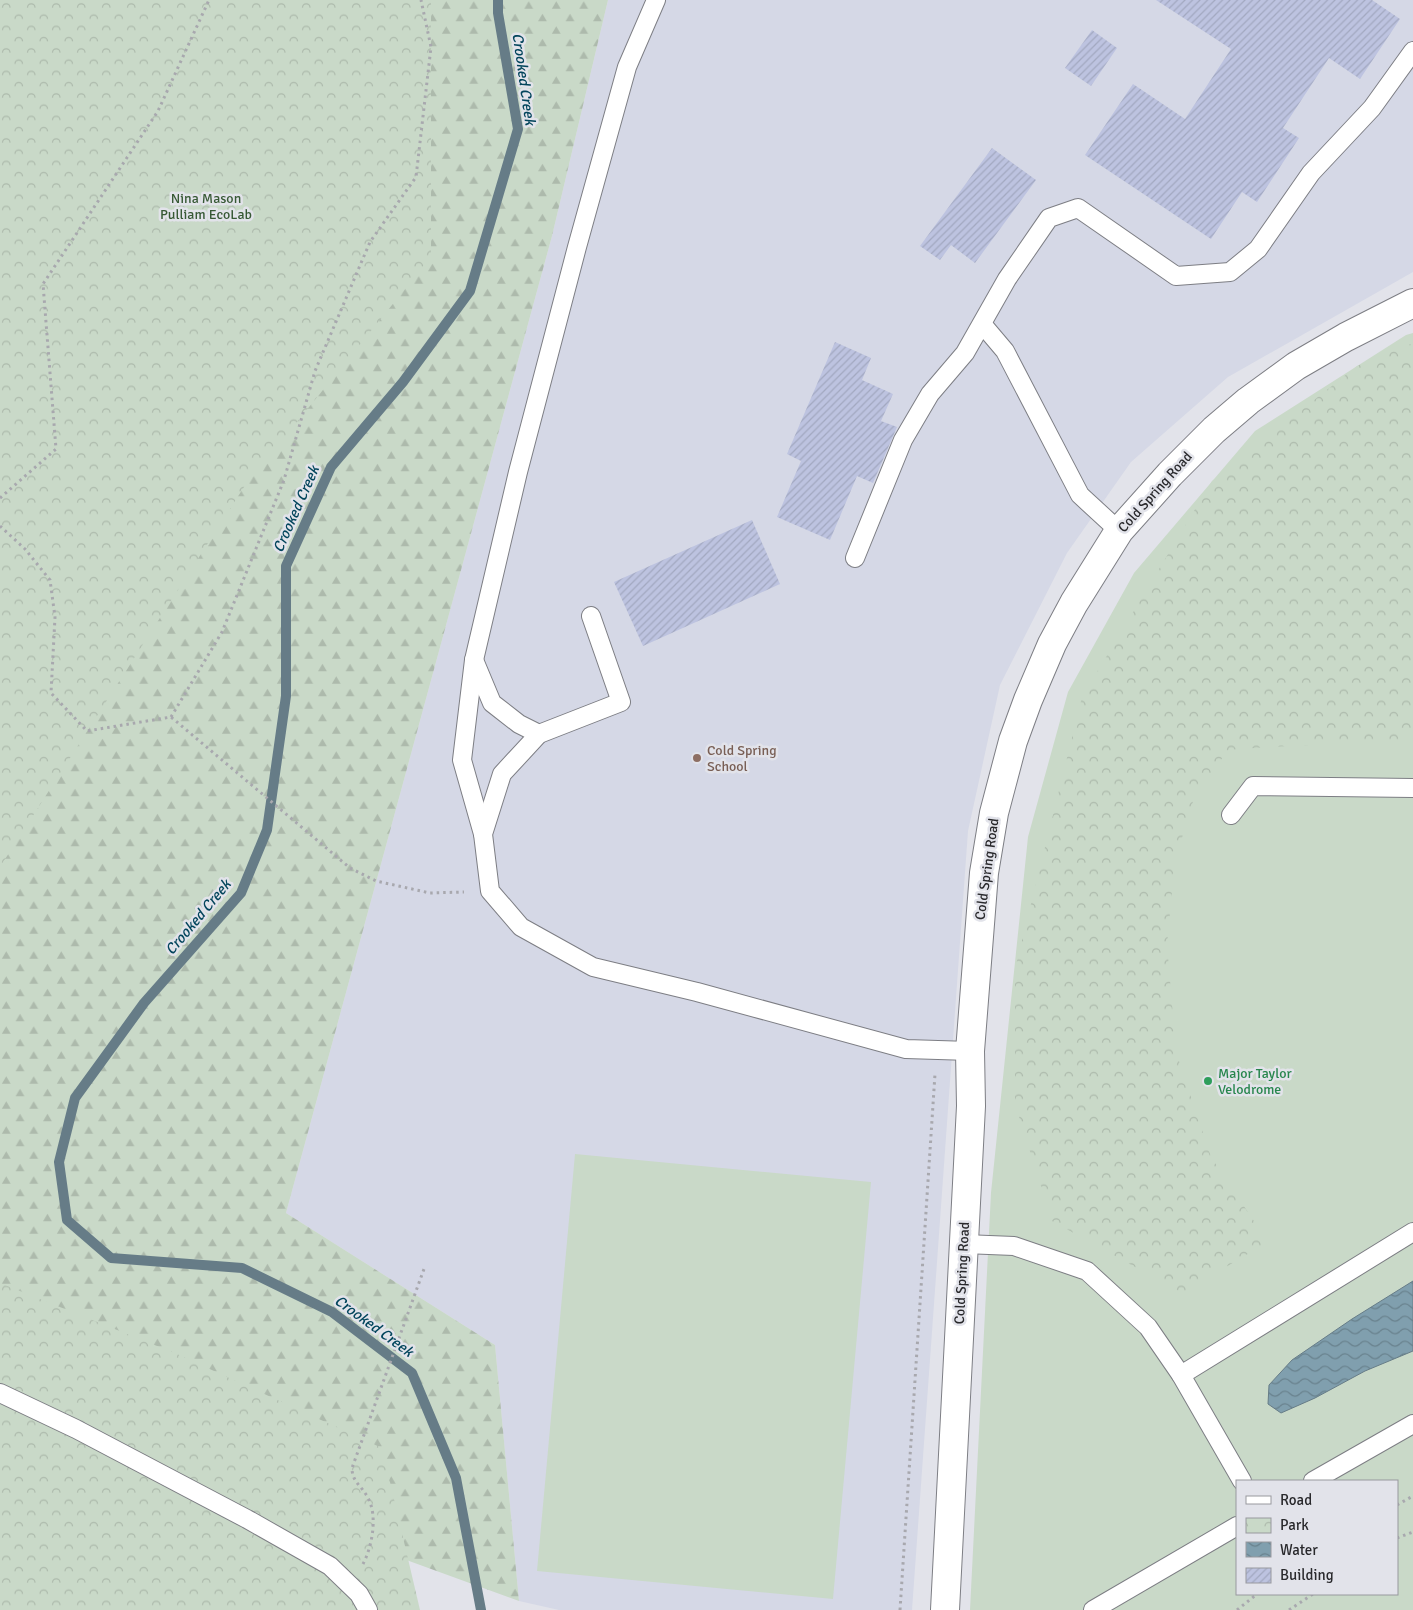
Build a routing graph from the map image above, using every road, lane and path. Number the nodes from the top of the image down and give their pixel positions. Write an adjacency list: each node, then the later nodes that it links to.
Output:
1 (208, 0): 7 (path)
2 (420, 0): 13 (path)
3 (656, 0): 12 (lane)
4 (1413, 51): 6 (lane)
5 (1413, 303): 9 (street, Cold Spring Road)
6 (982, 325): 9 (lane); 10 (lane)
7 (0, 498)
8 (0, 526): 13 (path)
9 (1119, 531): 19 (street, Cold Spring Road)
10 (855, 558)
11 (591, 616): 14 (lane)
12 (474, 660): 14 (lane); 17 (lane)
13 (172, 718): 18 (path)
14 (539, 734): 17 (lane)
15 (1413, 788): 16 (lane)
16 (1231, 814)
17 (483, 834): 18 (lane)
18 (490, 891): 19 (lane)
19 (970, 1050): 22 (street, Cold Spring Road)
20 (935, 1084): 38 (path)
21 (1413, 1232): 24 (lane)
22 (964, 1244): 24 (lane); 39 (street, Cold Spring Road)
23 (424, 1269): 34 (path)
24 (1181, 1375): 27 (lane)
25 (0, 1393): 34 (lane)
26 (1413, 1424): 28 (lane)
27 (1241, 1480)
28 (1315, 1480)
29 (1413, 1496): 30 (path)
30 (1398, 1504)
31 (1236, 1527): 40 (lane)
32 (1413, 1532): 33 (path)
33 (1398, 1538)
34 (352, 1587): 37 (lane)
35 (1256, 1595): 41 (path)
36 (1312, 1595): 42 (path)
37 (368, 1610)
38 (900, 1610)
39 (945, 1610)
40 (1093, 1610)
41 (1237, 1610)
42 (1289, 1610)

